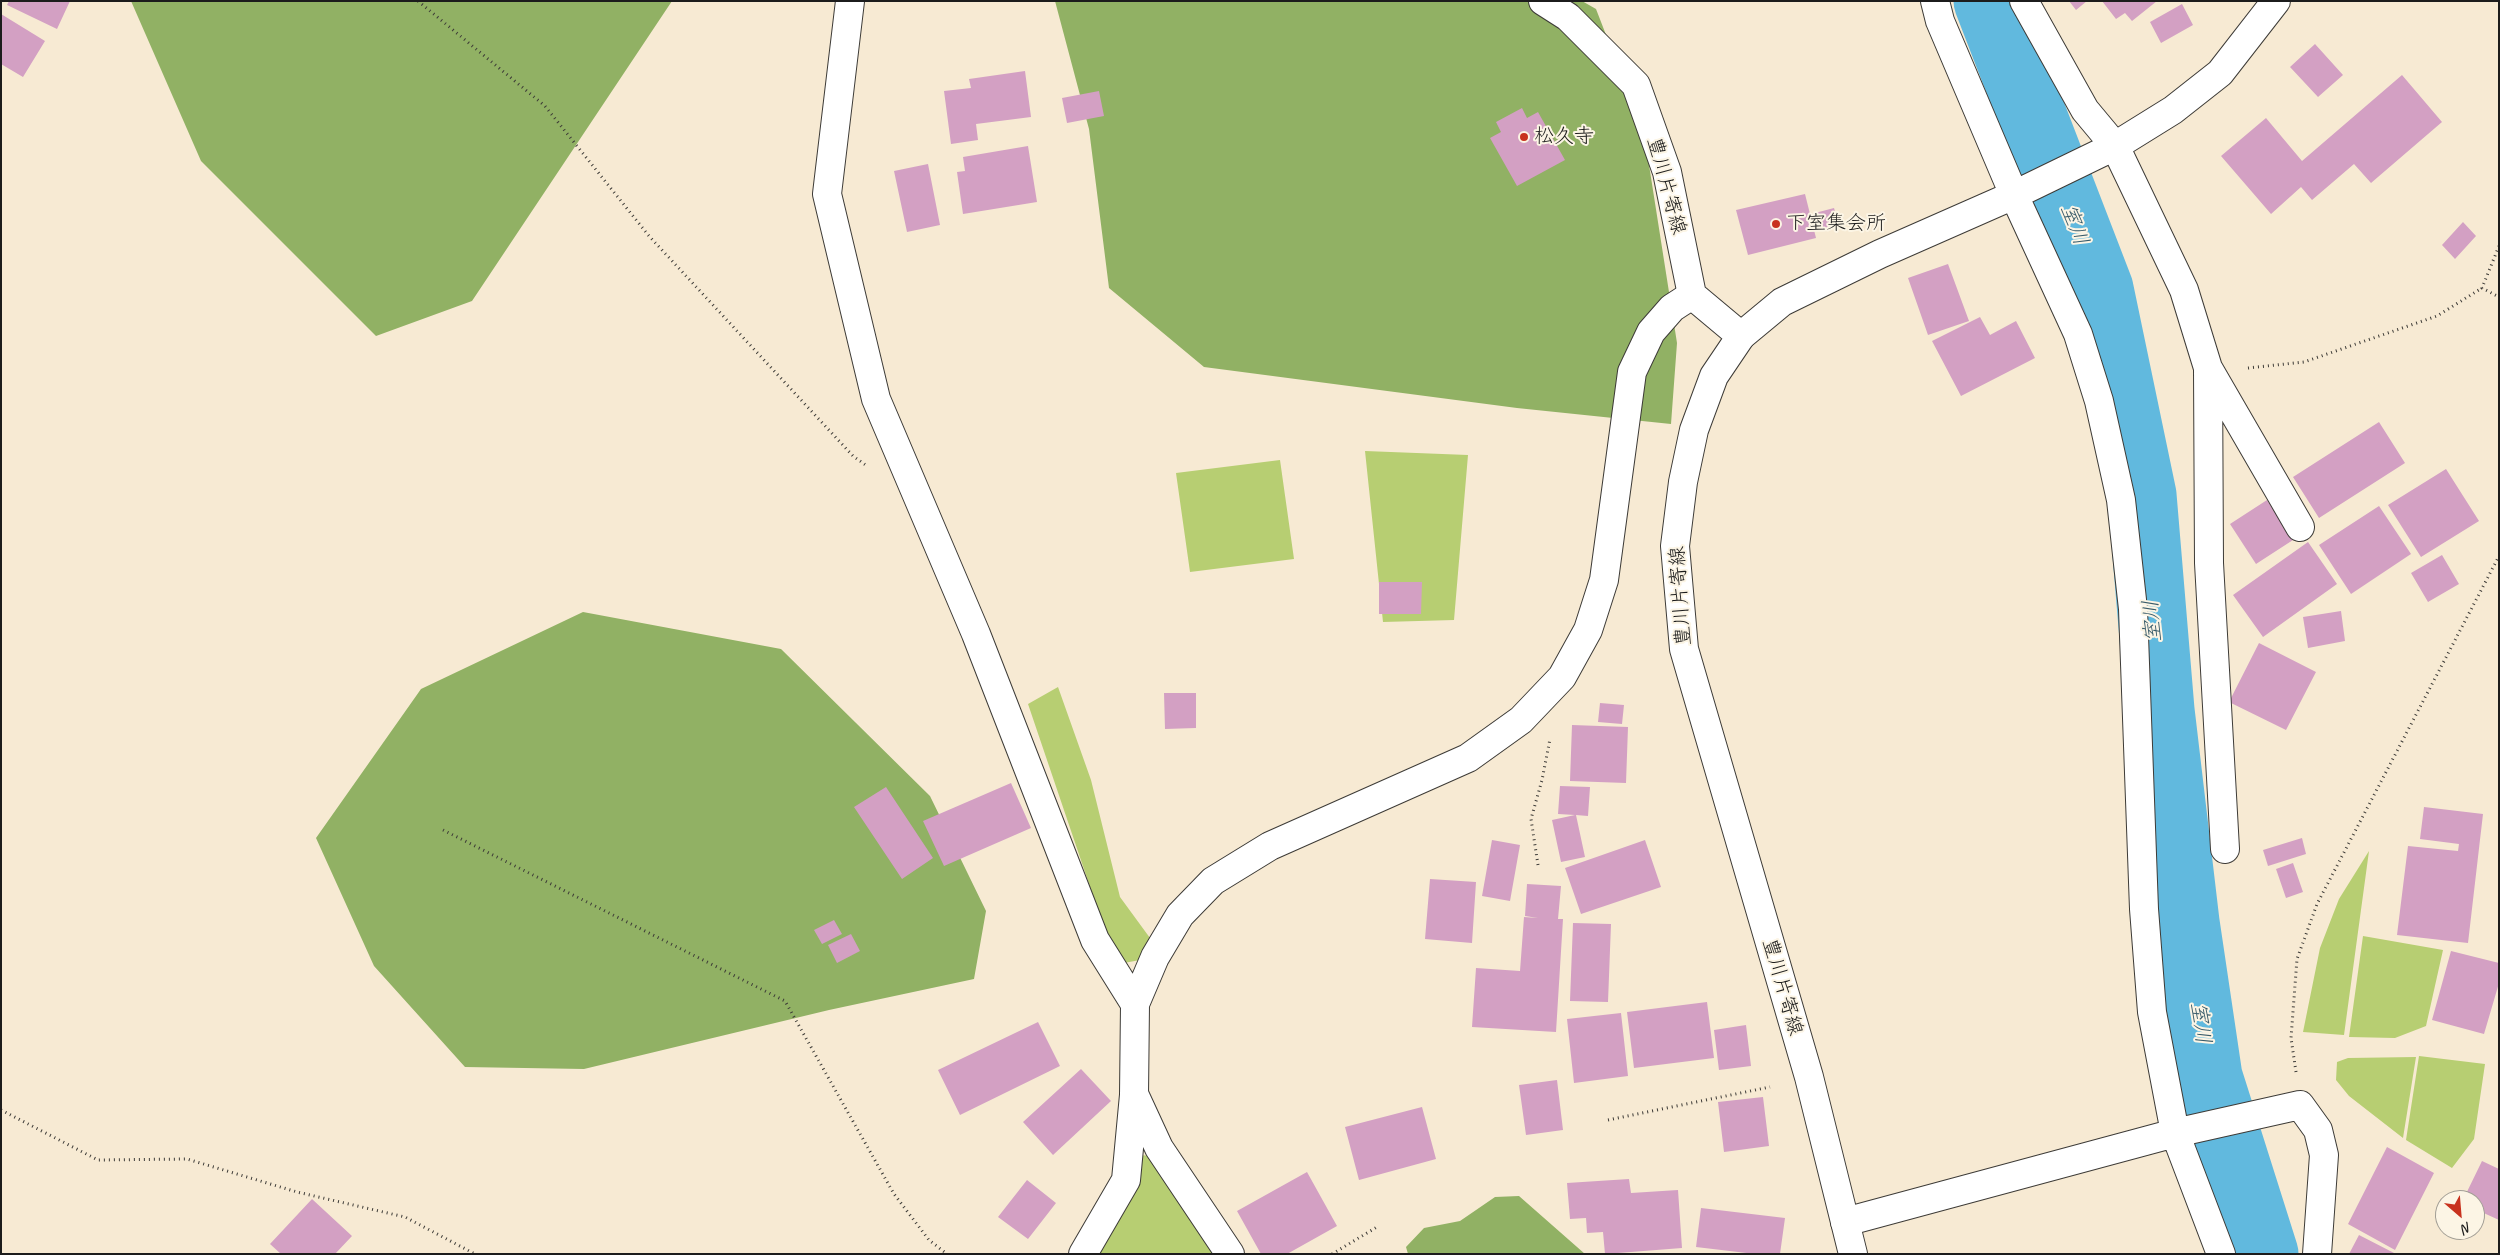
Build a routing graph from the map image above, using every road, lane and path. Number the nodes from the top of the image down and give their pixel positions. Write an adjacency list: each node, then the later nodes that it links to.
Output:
1 (418, 1): 15 (path)
2 (850, 1): 22 (street)
3 (1542, 1): 11 (street, 豊川片寄線)
4 (1935, 1): 8 (street)
5 (2024, 1): 7 (street)
6 (2276, 1): 7 (street, 豊川片寄線)
7 (2115, 146): 8 (street, 豊川片寄線); 14 (street)
8 (2014, 195): 13 (street, 豊川片寄線); 28 (street)
9 (2499, 246): 10 (path)
10 (2482, 288): 12 (path); 14 (path)
11 (1692, 295): 13 (street); 22 (street)
12 (2499, 297)
13 (1741, 336): 29 (street, 豊川片寄線)
14 (2208, 368): 16 (street); 20 (street)
15 (875, 471)
16 (2300, 527)
17 (2499, 556): 25 (path)
18 (1551, 733): 21 (path)
19 (443, 830): 32 (path)
20 (2225, 849)
21 (1538, 865)
22 (1135, 1004): 24 (street)
23 (1770, 1087): 27 (path)
24 (1134, 1095): 33 (street); 34 (street)
25 (2300, 1105): 28 (street); 38 (street)
26 (1, 1110): 31 (path)
27 (1608, 1120)
28 (2186, 1131): 29 (street); 37 (street)
29 (1845, 1222): 36 (street, 豊川片寄線)
30 (1377, 1227): 35 (path)
31 (475, 1254)
32 (947, 1254)
33 (1083, 1254)
34 (1230, 1254)
35 (1332, 1254)
36 (1854, 1254)
37 (2221, 1254)
38 (2317, 1254)

